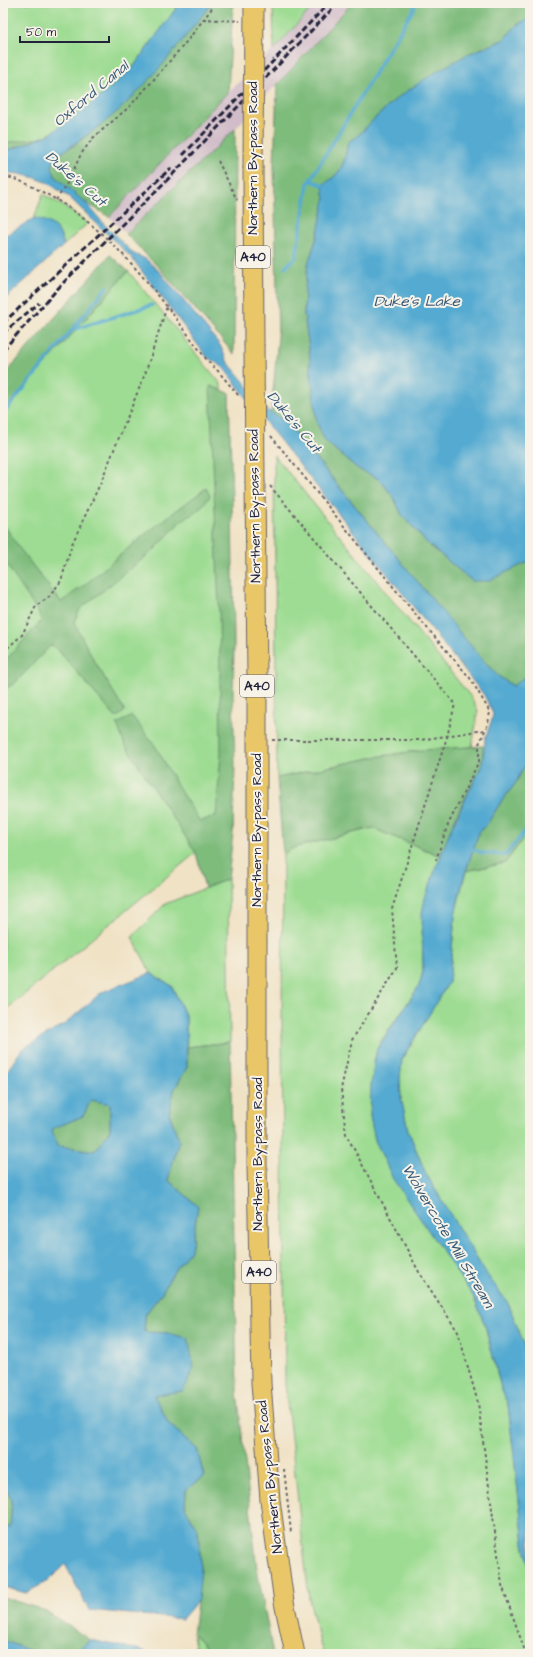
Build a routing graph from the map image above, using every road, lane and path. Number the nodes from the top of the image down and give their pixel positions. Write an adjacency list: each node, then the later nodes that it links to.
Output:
1 (216, 3): 3 (path)
2 (254, 3): 12 (highway, Northern By-pass Road / A40, bridge)
3 (203, 19): 4 (path); 7 (path)
4 (242, 21)
5 (218, 161): 8 (path)
6 (3, 176): 7 (path)
7 (56, 200): 9 (path)
8 (238, 203)
9 (167, 306): 10 (path); 13 (path)
10 (218, 371)
11 (289, 458): 14 (path)
12 (263, 485): 15 (path); 16 (highway, Northern By-pass Road / A40)
13 (3, 652)
14 (484, 730): 15 (path); 17 (path)
15 (447, 737): 16 (path); 21 (path)
16 (257, 740): 20 (highway, Northern By-pass Road / A40)
17 (436, 860)
18 (284, 1462): 19 (path)
19 (291, 1534)
20 (295, 1654)
21 (526, 1654)

